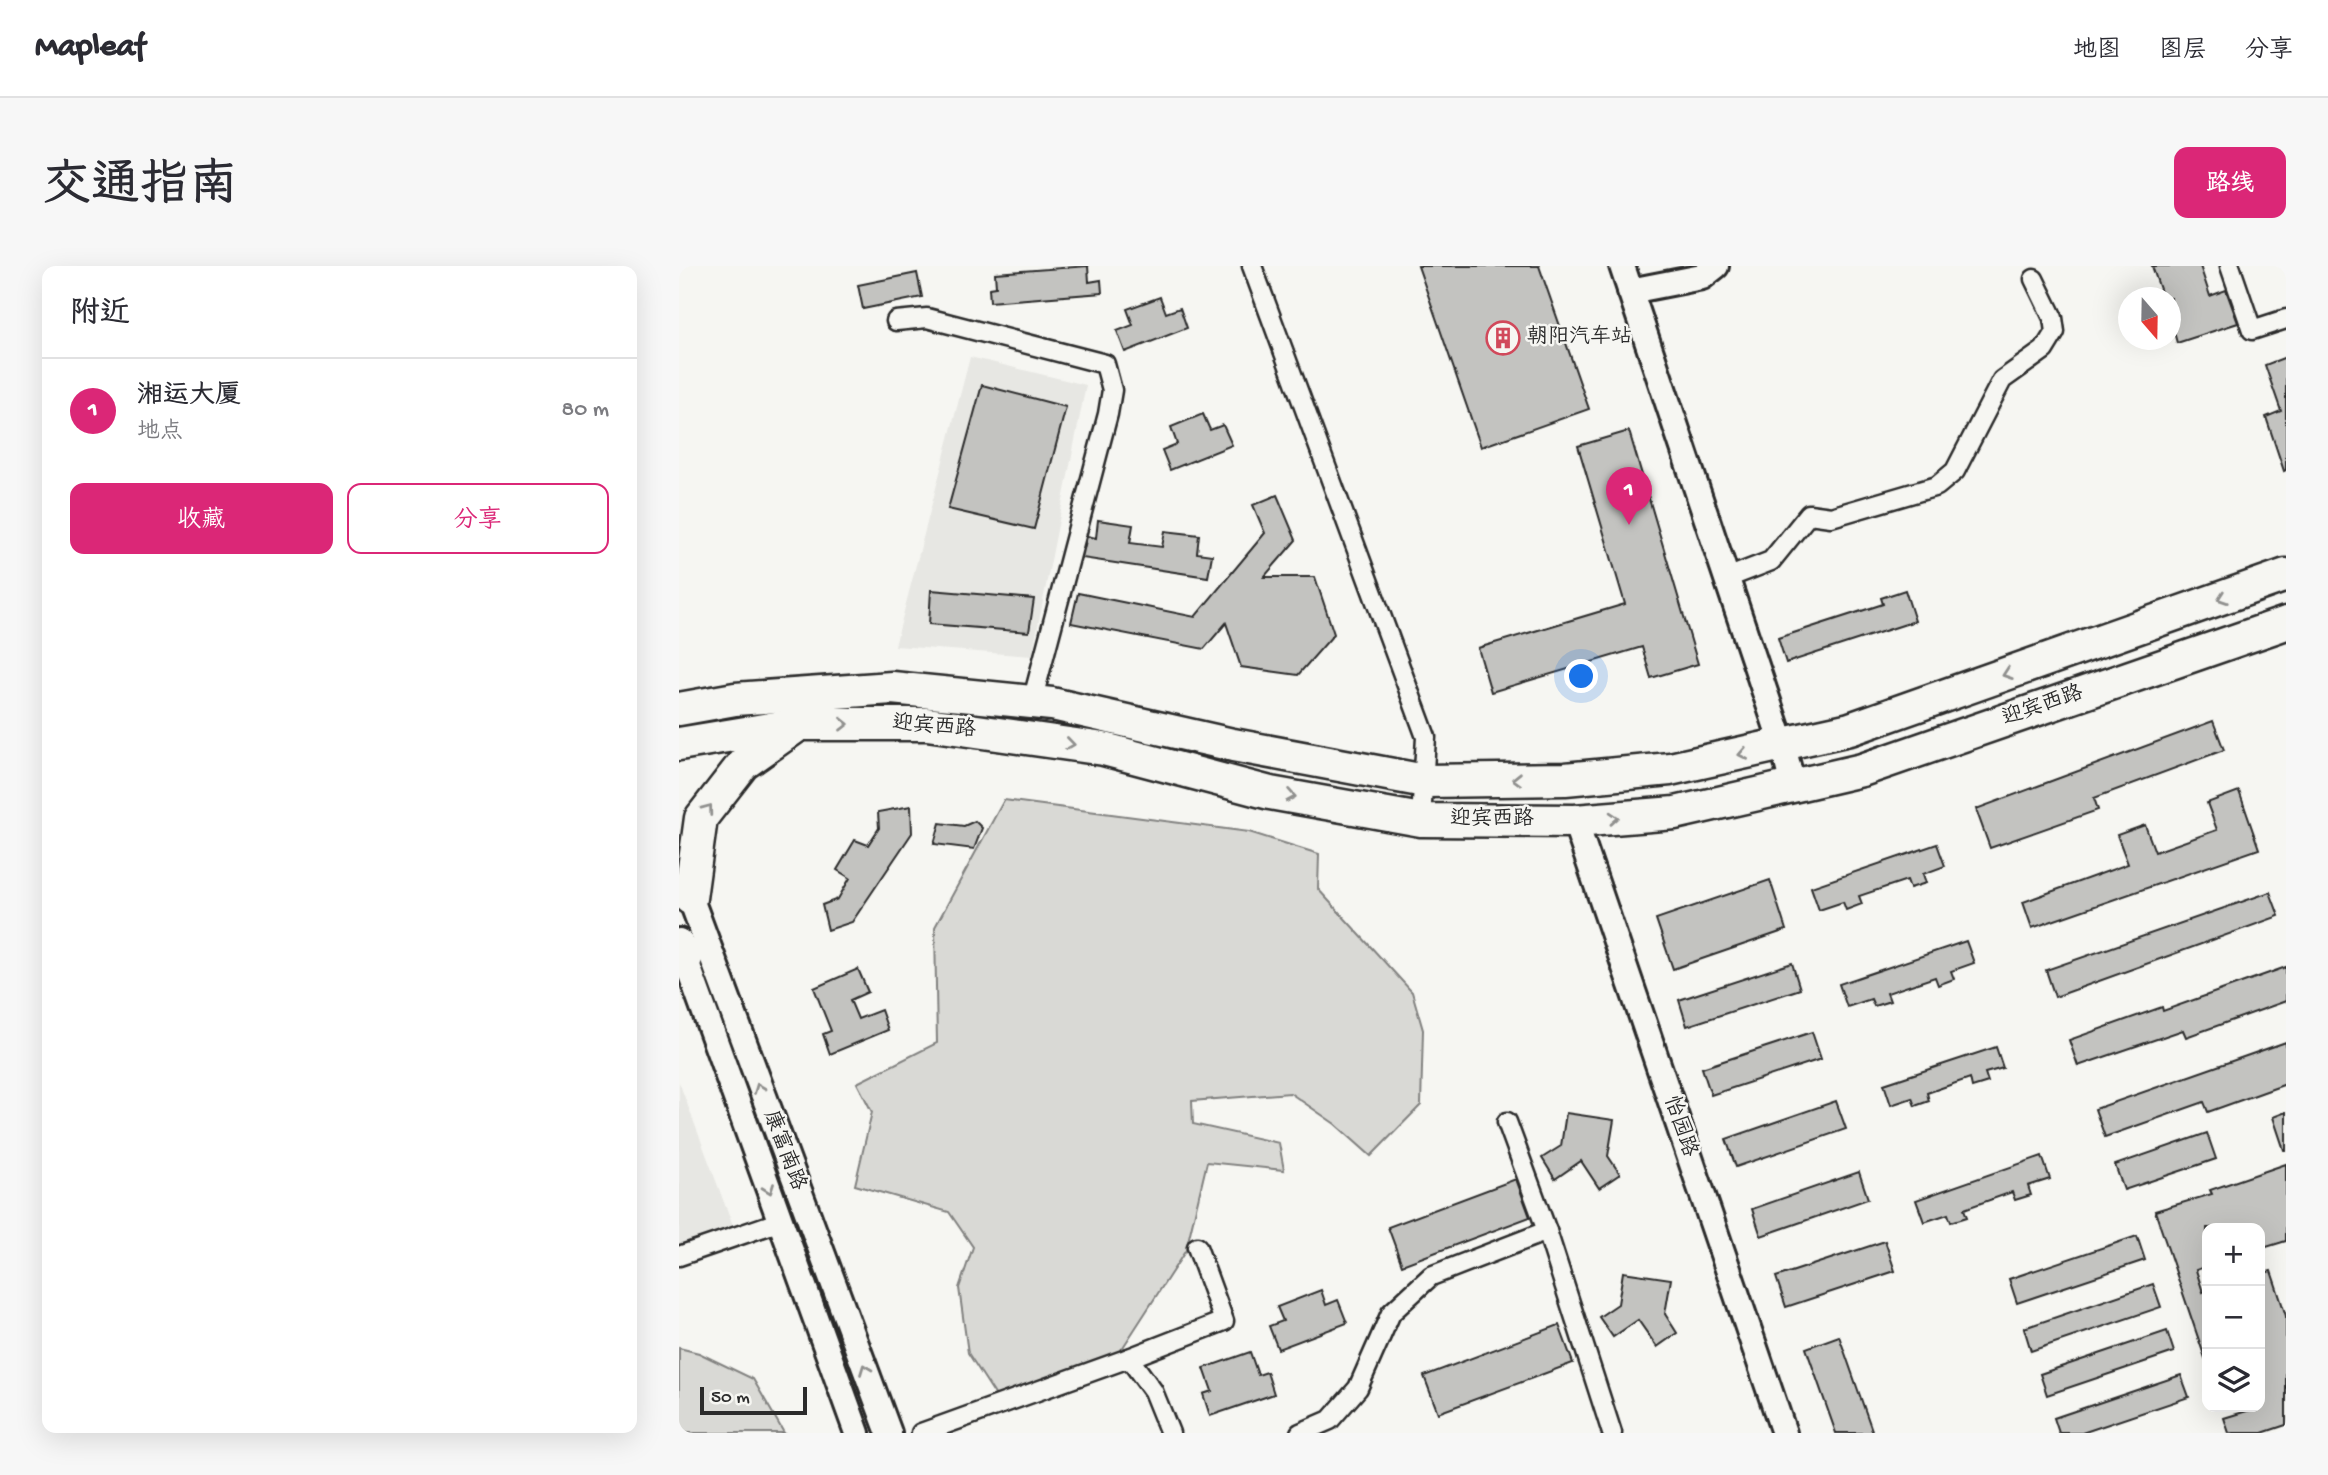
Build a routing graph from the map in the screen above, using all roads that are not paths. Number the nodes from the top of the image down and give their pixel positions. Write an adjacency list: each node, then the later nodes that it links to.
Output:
1 (1252, 266): 17 (street)
2 (1622, 266): 6 (street)
3 (1716, 266): 6 (street)
4 (2230, 266): 7 (street)
5 (2034, 279): 10 (street)
6 (1630, 291): 10 (street)
7 (2286, 319)
8 (896, 321): 12 (street)
9 (2286, 575): 16 (highway, 迎宾西路, one-way to 16)
10 (1727, 578): 16 (street)
11 (2286, 623): 18 (highway, 迎宾西路)
12 (1032, 702): 13 (highway, 迎宾西路); 17 (highway, 迎宾西路)
13 (679, 709)
14 (800, 723): 15 (highway, 迎宾西路); 19 (highway, 迎宾西路, one-way to 19); 22 (highway, one-way to 14)
15 (679, 744)
16 (1783, 746): 17 (highway, 迎宾西路, one-way to 17); 18 (street)
17 (1425, 781): 19 (street)
18 (1793, 786): 20 (highway, 迎宾西路, one-way to 18)
19 (1421, 820): 20 (highway, 迎宾西路)
20 (1575, 821): 36 (street, 怡园路)
21 (679, 867): 22 (street, 康富南路)
22 (690, 898): 31 (street, 康富南路, one-way to 22)
23 (681, 948): 25 (street, 康富南路, one-way to 25)
24 (1507, 1122): 26 (street)
25 (781, 1221): 28 (street); 30 (street, 康富南路)
26 (1547, 1231): 34 (street); 35 (street)
27 (1197, 1247): 29 (street)
28 (679, 1256)
29 (1129, 1358): 32 (street); 33 (street)
30 (857, 1433)
31 (890, 1433)
32 (921, 1433)
33 (1170, 1433)
34 (1300, 1433)
35 (1612, 1433)
36 (1784, 1433)

